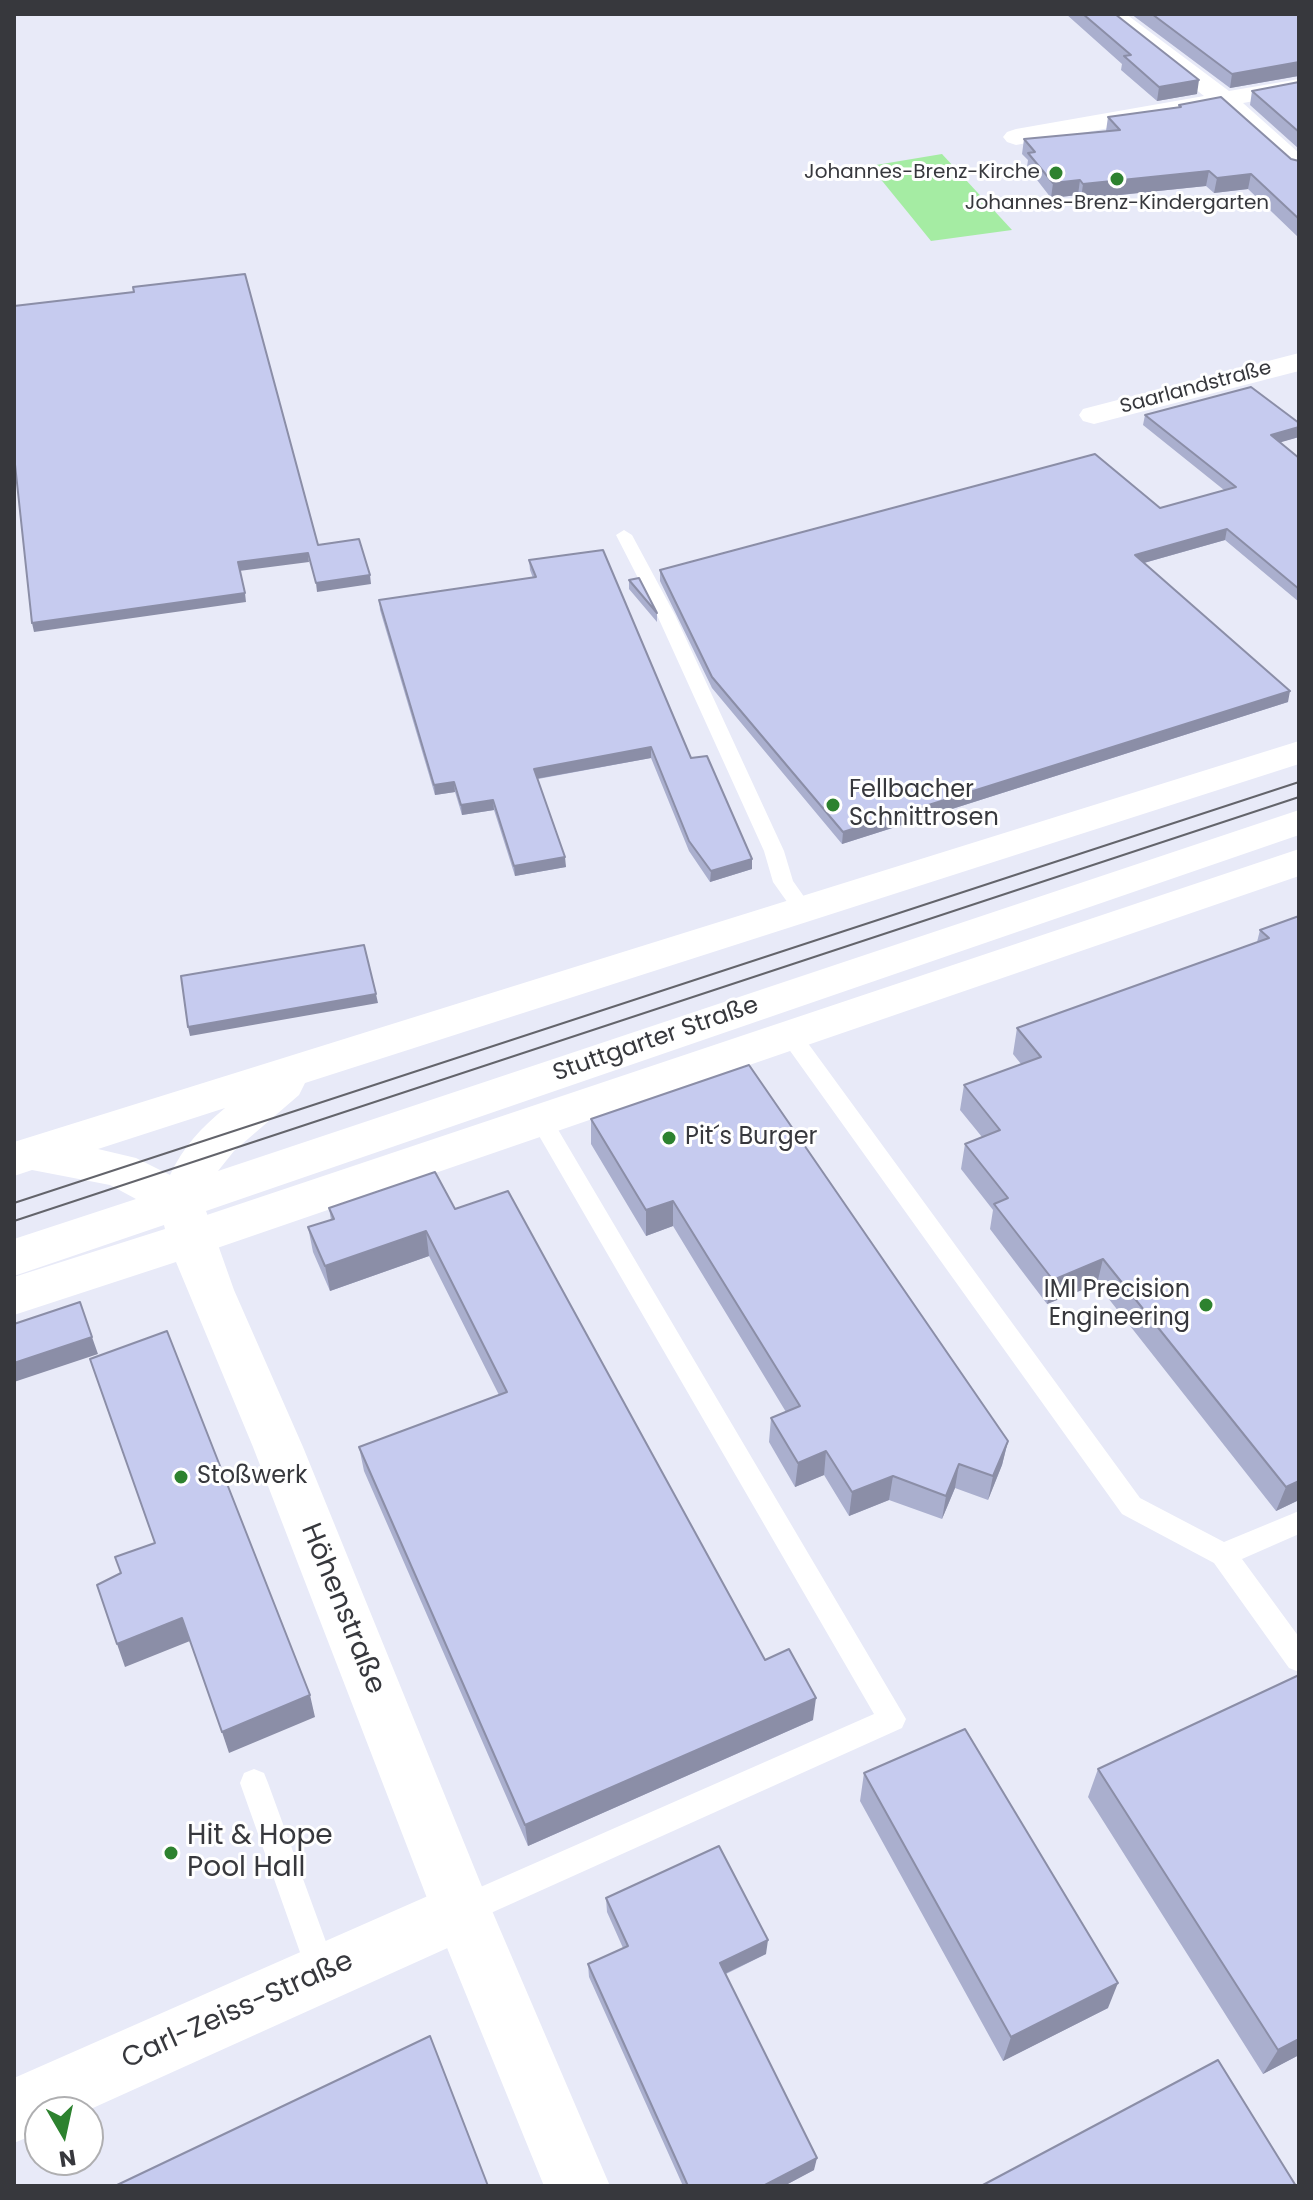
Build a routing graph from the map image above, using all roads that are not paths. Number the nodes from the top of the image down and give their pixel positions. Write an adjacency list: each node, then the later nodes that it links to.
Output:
1 (1111, 14): 3 (main road)
2 (1299, 86): 3 (main road)
3 (1224, 99): 4 (main road); 5 (main road)
4 (1016, 137)
5 (1299, 166)
6 (1299, 362): 7 (main road, Saarlandstraße)
7 (1094, 415)
8 (624, 535): 12 (lane)
9 (1299, 752): 12 (main road)
10 (1299, 822): 17 (main road, Stuttgarter Straße)
11 (1299, 862): 13 (main road, Stuttgarter Straße)
12 (802, 908): 14 (main road)
13 (791, 1036): 15 (main road, Stuttgarter Straße); 21 (lane)
14 (304, 1068): 16 (main road); 17 (main road)
15 (542, 1122): 17 (main road, Stuttgarter Straße); 24 (lane)
16 (23, 1156): 17 (main road)
17 (186, 1220): 18 (main road, Stuttgarter Straße); 19 (main road); 24 (main road, Höhenstraße)
18 (14, 1258)
19 (14, 1296)
20 (1299, 1522): 21 (lane)
21 (1223, 1555): 22 (lane)
22 (1299, 1659)
23 (254, 1783): 25 (lane)
24 (462, 1911): 25 (main road, Carl-Zeiss-Straße); 27 (main road, Höhenstraße)
25 (322, 1973): 26 (main road, Carl-Zeiss-Straße)
26 (14, 2111)
27 (577, 2186)

